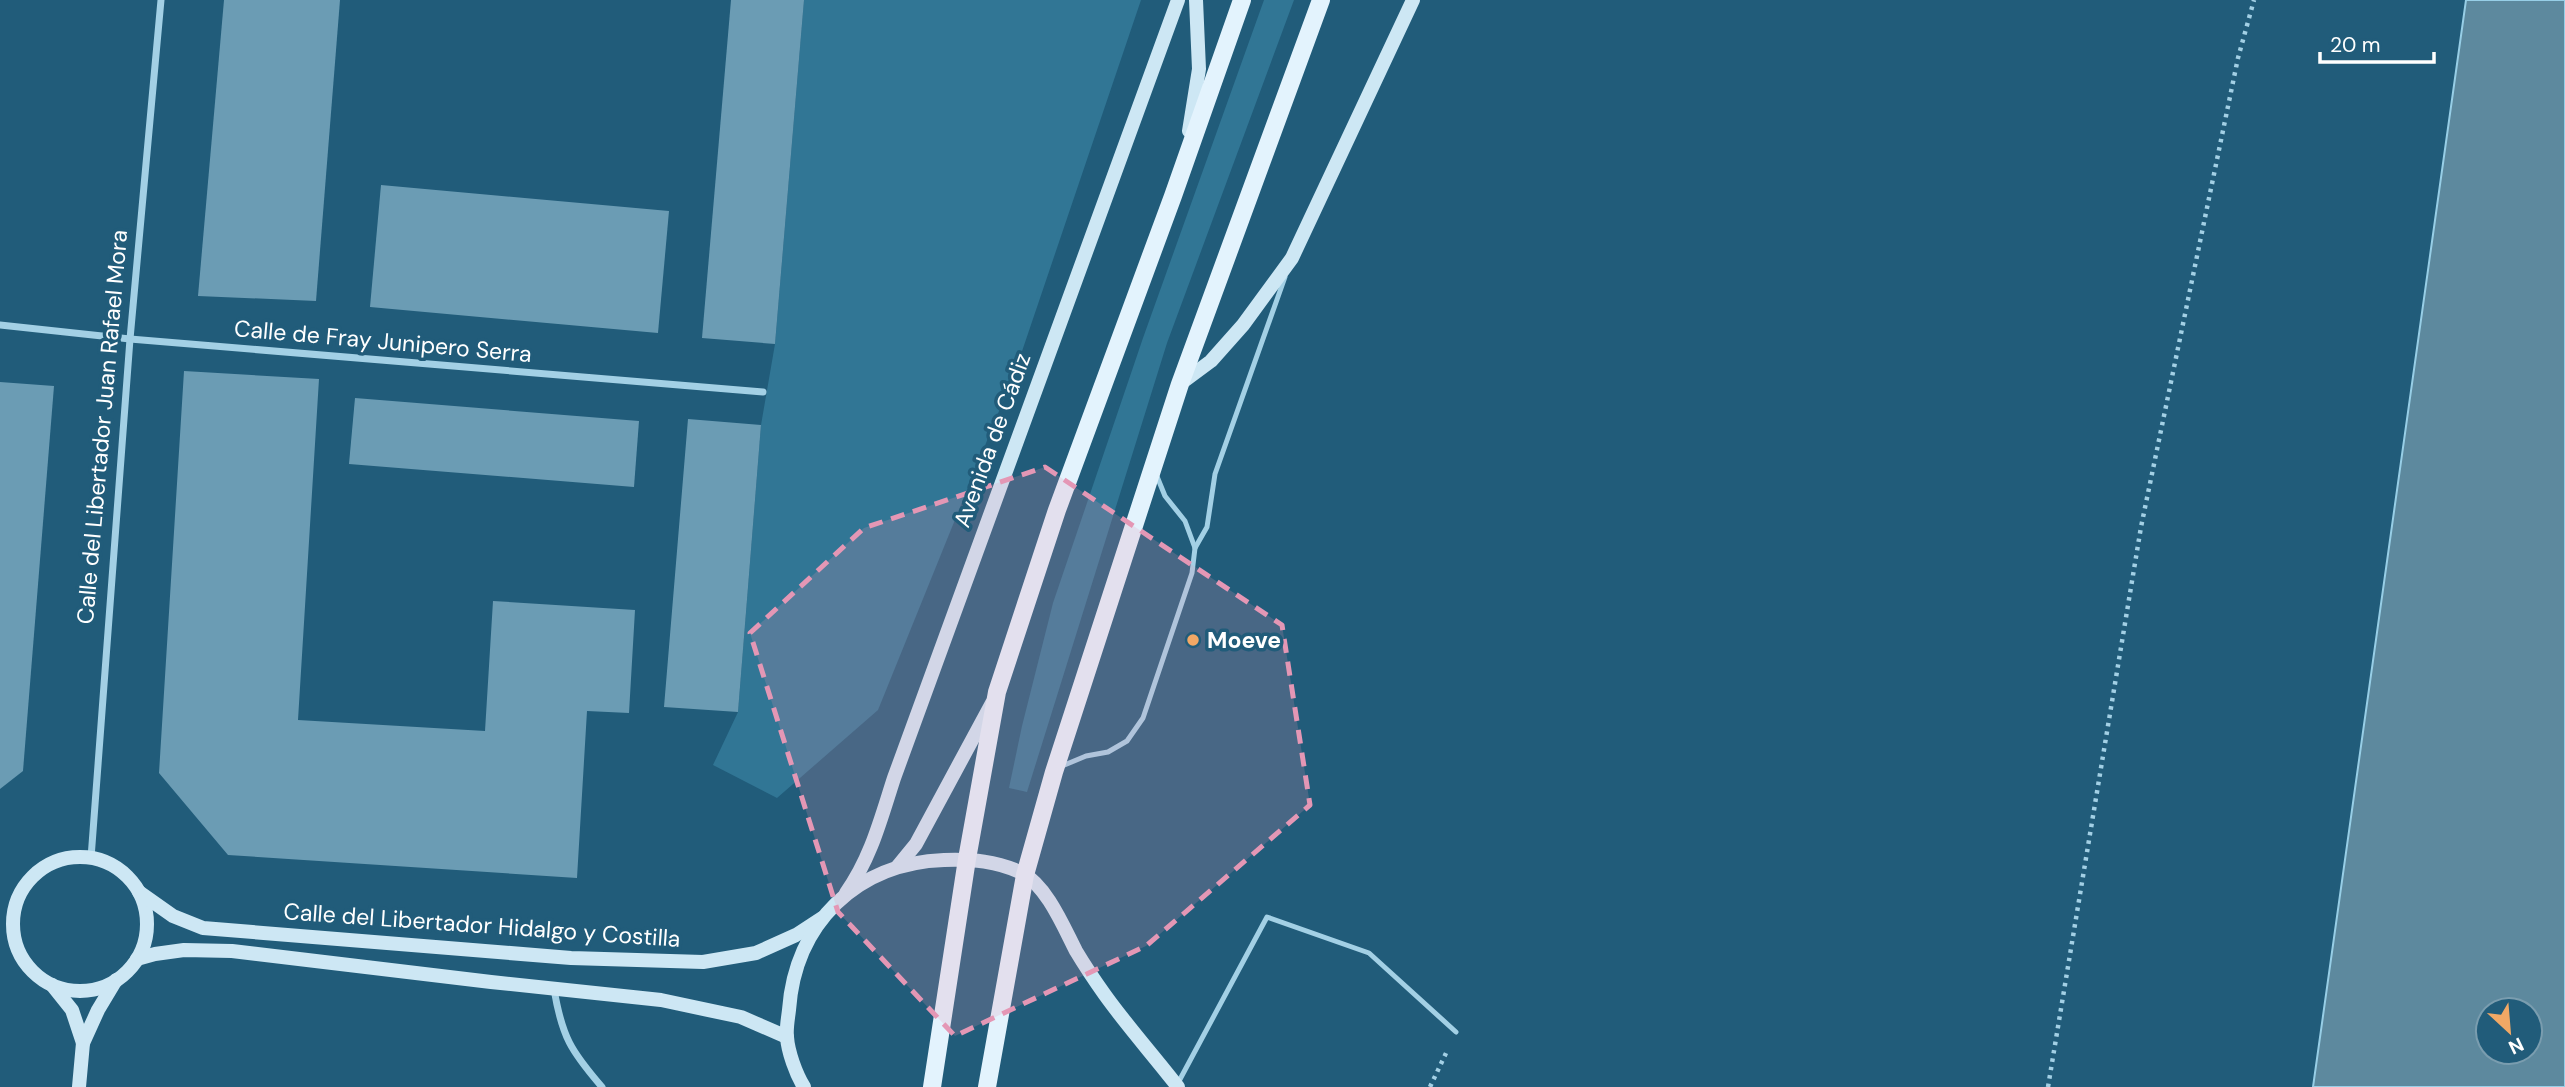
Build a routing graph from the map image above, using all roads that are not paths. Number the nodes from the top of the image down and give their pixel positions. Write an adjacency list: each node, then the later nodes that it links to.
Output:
1 (162, 0): 10 (street, Calle del Libertador Juan Rafael Mora)
2 (1178, 0): 22 (street, Avenida de Cádiz)
3 (1196, 0): 7 (street)
4 (1242, 0): 7 (main road)
5 (1321, 0): 11 (main road)
6 (1413, 0): 8 (street)
7 (1173, 196): 15 (main road)
8 (1292, 258): 11 (street); 14 (lane)
9 (0, 325): 10 (street, Calle de Fray Junipero Serra)
10 (130, 339): 12 (street, Calle de Fray Junipero Serra); 17 (street, Calle del Libertador Juan Rafael Mora)
11 (1180, 384): 13 (main road)
12 (763, 392)
13 (1153, 466): 14 (lane); 16 (main road)
14 (1195, 548): 16 (lane)
15 (997, 692): 18 (main road); 19 (street)
16 (1054, 772): 20 (main road)
17 (91, 858): 21 (street); 24 (street)
18 (967, 859): 19 (street); 20 (street); 36 (main road)
19 (898, 866): 22 (street)
20 (1025, 875): 32 (street); 37 (main road)
21 (139, 892): 23 (street, Calle del Libertador Hidalgo y Costilla); 25 (street)
22 (846, 893): 23 (street)
23 (822, 918): 30 (street)
24 (6, 923): 27 (street)
25 (137, 959): 26 (street); 28 (street, Calle del Libertador Hidalgo y Costilla)
26 (116, 980): 27 (street); 31 (street)
27 (52, 985): 31 (street)
28 (554, 989): 30 (street, Calle del Libertador Hidalgo y Costilla); 34 (street)
29 (1456, 1032): 32 (lane)
30 (787, 1037): 35 (street)
31 (83, 1043): 33 (street)
32 (1178, 1086)
33 (79, 1087)
34 (602, 1087)
35 (804, 1087)
36 (933, 1087)
37 (987, 1087)

